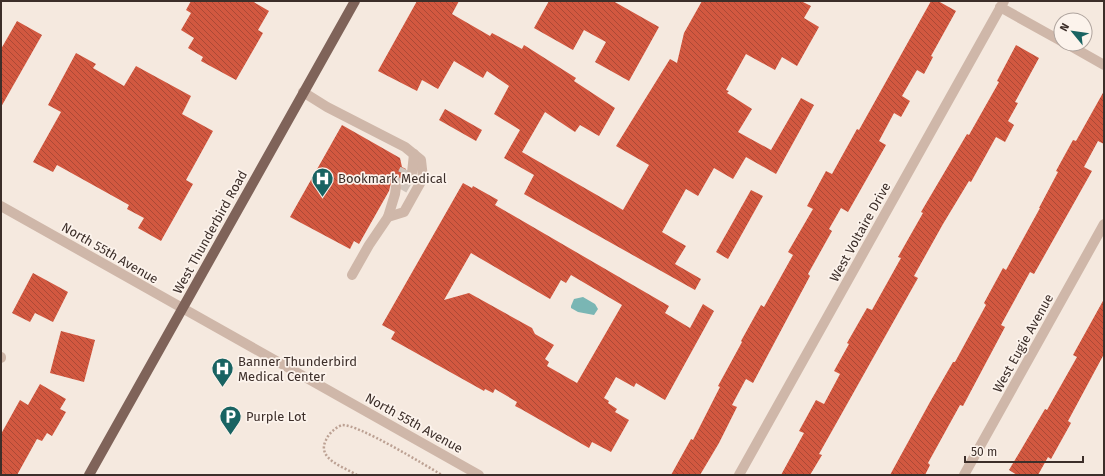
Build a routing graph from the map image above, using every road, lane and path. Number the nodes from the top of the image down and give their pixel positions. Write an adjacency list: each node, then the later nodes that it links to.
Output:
1 (354, 1): 6 (main road, West Thunderbird Road)
2 (1002, 4): 3 (street); 19 (street, West Voltaire Drive)
3 (1053, 36)
4 (1081, 52): 5 (street)
5 (1104, 65)
6 (303, 92): 7 (street); 14 (main road, West Thunderbird Road)
7 (414, 154): 8 (street); 11 (street)
8 (409, 171)
9 (398, 190): 11 (street)
10 (1, 206): 14 (street, North 55th Avenue)
11 (388, 217): 13 (street)
12 (1104, 224): 20 (street, West Eugie Avenue)
13 (352, 275)
14 (182, 308): 15 (main road, West Thunderbird Road); 18 (street, North 55th Avenue)
15 (89, 475)
16 (357, 475): 17 (path)
17 (442, 475)
18 (479, 475)
19 (739, 475)
20 (964, 475)

